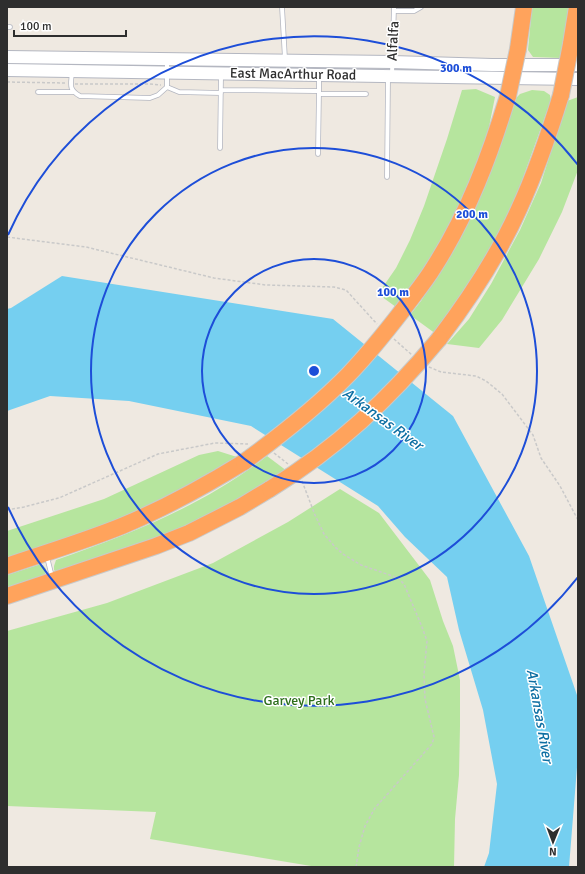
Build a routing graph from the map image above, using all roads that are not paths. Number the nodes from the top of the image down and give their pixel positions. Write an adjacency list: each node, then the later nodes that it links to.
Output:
1 (282, 7): 8 (lane)
2 (421, 7): 5 (lane)
3 (524, 7): 27 (highway, bridge)
4 (577, 7): 29 (highway, bridge)
5 (394, 9): 9 (lane, Alfalfa)
6 (7, 57): 7 (street, East MacArthur Road)
7 (167, 58): 8 (street, East MacArthur Road); 13 (lane)
8 (285, 60): 9 (street, East MacArthur Road)
9 (392, 62): 10 (street, East MacArthur Road); 16 (lane, Alfalfa)
10 (578, 65)
11 (7, 70): 12 (street, East MacArthur Road)
12 (72, 71): 13 (street, East MacArthur Road); 20 (lane)
13 (166, 72): 14 (street, East MacArthur Road); 18 (lane)
14 (221, 73): 15 (street, East MacArthur Road); 21 (lane)
15 (319, 74): 16 (street, East MacArthur Road); 22 (lane)
16 (390, 76): 17 (street, East MacArthur Road); 26 (lane, Alfalfa)
17 (578, 79)
18 (167, 87): 20 (lane); 21 (lane)
19 (38, 92): 20 (lane)
20 (73, 92)
21 (221, 92): 22 (lane); 24 (lane)
22 (319, 92): 23 (lane); 25 (lane)
23 (366, 94)
24 (220, 148)
25 (318, 154)
26 (387, 177)
27 (45, 553): 28 (highway); 29 (lane)
28 (7, 566)
29 (53, 580): 30 (highway)
30 (7, 596)

